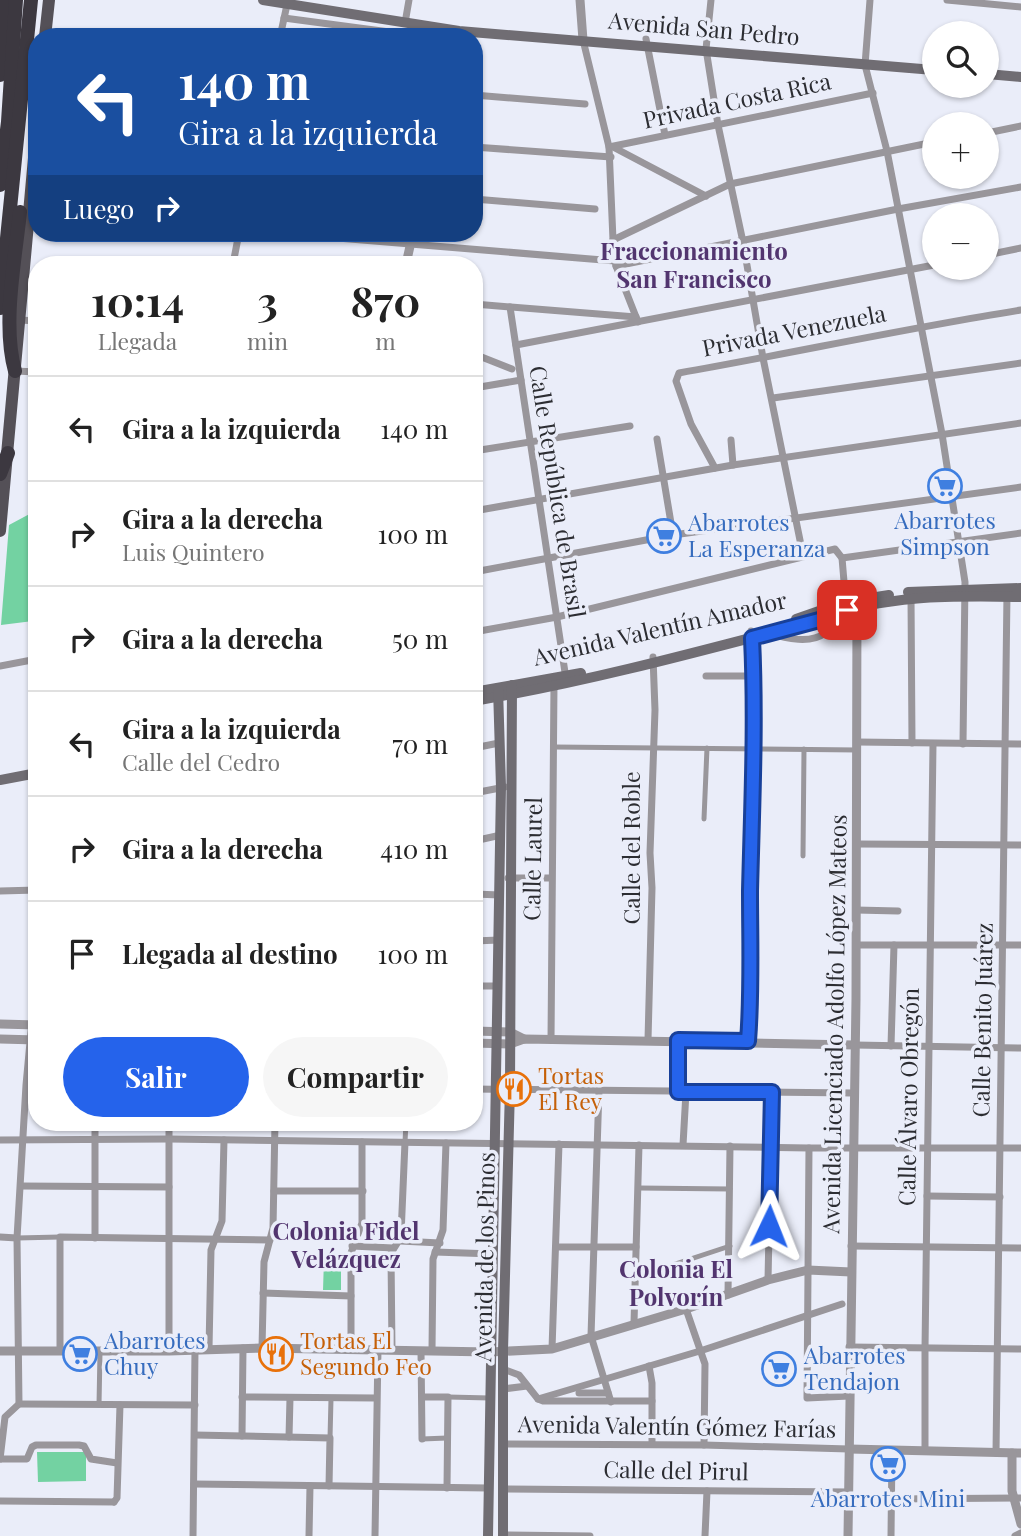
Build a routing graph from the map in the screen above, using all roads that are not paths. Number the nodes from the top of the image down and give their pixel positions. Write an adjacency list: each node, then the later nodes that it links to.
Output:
1 (5, 0): 30 (highway)
2 (16, 0): 46 (highway)
3 (31, 0): 16 (highway)
4 (49, 0): 17 (main road)
5 (263, 0): 12 (main road, Avenida San Pedro)
6 (299, 0): 15 (main road, Avenida San Pedro)
7 (409, 0): 15 (street)
8 (580, 0): 23 (street)
9 (711, 0): 25 (street)
10 (870, 0): 26 (street)
11 (947, 0): 13 (street)
12 (288, 2): 14 (street); 15 (main road, Avenida San Pedro)
13 (1021, 7)
14 (285, 18): 18 (street); 19 (street)
15 (405, 19): 20 (main road, Avenida San Pedro)
16 (29, 28)
17 (46, 28)
18 (282, 28)
19 (360, 28)
20 (446, 28)
21 (483, 32): 23 (main road, Avenida San Pedro)
22 (28, 38): 46 (highway)
23 (582, 38): 24 (main road, Avenida San Pedro); 42 (street)
24 (646, 42): 25 (main road, Avenida San Pedro); 39 (street)
25 (706, 47): 26 (main road, Avenida San Pedro); 36 (street)
26 (865, 62): 27 (main road, Avenida San Pedro); 33 (street)
27 (922, 66)
28 (999, 70): 29 (main road)
29 (1021, 71)
30 (0, 75)
31 (999, 75): 32 (main road)
32 (1021, 77)
33 (873, 93): 36 (street, Privada Costa Rica); 44 (street)
34 (483, 96): 35 (street)
35 (585, 104)
36 (718, 125): 39 (street, Privada Costa Rica); 47 (street)
37 (1021, 126): 38 (street)
38 (999, 130)
39 (665, 135): 42 (street, Privada Costa Rica)
40 (922, 144): 44 (street)
41 (28, 147): 46 (main road)
42 (611, 147): 45 (street); 49 (street)
43 (483, 148): 45 (street)
44 (887, 151): 47 (street); 53 (street)
45 (611, 157): 54 (street)
46 (18, 172): 50 (main road); 69 (highway); 80 (highway)
47 (730, 184): 49 (street); 58 (street)
48 (1021, 187): 53 (street)
49 (706, 196): 54 (street)
50 (28, 199)
51 (483, 200): 52 (street)
52 (595, 209)
53 (898, 209): 58 (street); 65 (street)
54 (612, 240): 63 (street)
55 (29, 242): 71 (main road)
56 (377, 242): 59 (street)
57 (411, 242): 59 (street)
58 (743, 242): 63 (street); 66 (street)
59 (410, 245): 62 (street); 63 (street)
60 (1021, 248): 61 (street)
61 (999, 253)
62 (408, 256)
63 (615, 264): 73 (street)
64 (922, 268): 65 (street)
65 (910, 270): 66 (street); 74 (street)
66 (753, 301): 73 (street); 77 (street)
67 (483, 305): 68 (street)
68 (510, 307): 73 (street); 75 (street, Calle República de Brasil)
69 (0, 308)
70 (1021, 310): 74 (street, Privada Venezuela)
71 (20, 320): 72 (street); 80 (main road)
72 (28, 320)
73 (637, 320): 75 (street)
74 (921, 326): 77 (street, Privada Venezuela); 82 (street)
75 (516, 345): 83 (street, Calle República de Brasil)
76 (483, 358): 79 (street)
77 (763, 358): 85 (street); 96 (street, Privada Venezuela)
78 (1021, 363): 82 (street)
79 (512, 369)
80 (15, 370): 81 (street); 93 (main road)
81 (28, 371)
82 (931, 378): 85 (street); 88 (street)
83 (521, 380): 84 (street); 91 (street, Calle República de Brasil)
84 (483, 386)
85 (773, 398): 94 (street)
86 (1021, 424): 88 (street)
87 (630, 426): 91 (street)
88 (942, 434): 94 (street); 100 (street)
89 (657, 439): 98 (street)
90 (731, 440): 95 (street)
91 (530, 441): 92 (street); 101 (street, Calle República de Brasil)
92 (483, 449)
93 (8, 453): 97 (highway); 104 (main road)
94 (784, 459): 95 (street); 103 (street)
95 (733, 465): 96 (street)
96 (715, 468): 98 (street)
97 (0, 474)
98 (663, 478): 101 (street); 106 (street)
99 (1021, 487): 100 (street)
100 (951, 498): 103 (street); 107 (street)
101 (538, 499): 102 (street); 109 (street, Calle República de Brasil)
102 (483, 509)
103 (797, 517): 106 (street); 108 (street)
104 (0, 531)
105 (1021, 533): 107 (street)
106 (673, 535): 109 (street)
107 (958, 542): 110 (street); 113 (street)
108 (803, 555): 110 (street); 118 (street)
109 (547, 558): 111 (street); 118 (street, Calle República de Brasil)
110 (842, 558): 117 (street)
111 (483, 570)
112 (1021, 589): 114 (main road, Avenida Valentín Amador)
113 (965, 593): 114 (main road, Avenida Valentín Amador); 115 (main road, Avenida Valentín Amador); 137 (street)
114 (1007, 593): 116 (main road, Avenida Valentín Amador); 138 (street, Calle Benito Juárez)
115 (911, 595): 117 (main road, Avenida Valentín Amador); 135 (street)
116 (1021, 597)
117 (852, 605): 119 (main road, Avenida Valentín Amador); 122 (main road, Avenida Valentín Amador); 141 (street, Avenida Licenciado Adolfo López Mateos)
118 (557, 617): 120 (street); 128 (street, Calle República de Brasil)
119 (823, 619): 121 (main road, Avenida Valentín Amador); 121 (street)
120 (483, 630)
121 (769, 633): 122 (main road, Avenida Valentín Amador)
122 (752, 635): 123 (main road, Avenida Valentín Amador); 127 (street)
123 (653, 660): 128 (main road, Avenida Valentín Amador); 143 (street, Calle del Roble)
124 (28, 661): 125 (street)
125 (0, 666)
126 (706, 676): 127 (street)
127 (754, 676): 145 (street)
128 (566, 680): 129 (main road, Avenida Valentín Amador)
129 (554, 682): 130 (main road, Avenida Valentín Amador); 142 (street, Calle Laurel)
130 (513, 689): 132 (main road, Avenida Valentín Amador); 150 (main road, Avenida de los Pinos)
131 (483, 692): 132 (main road, Avenida Valentín Amador)
132 (499, 692): 133 (main road, Avenida Valentín Amador); 134 (main road, Avenida de los Pinos)
133 (483, 698)
134 (499, 743): 140 (street); 150 (main road, Avenida de los Pinos)
135 (912, 743): 136 (street); 141 (street)
136 (933, 744): 137 (street); 157 (street, Calle Álvaro Obregón)
137 (963, 744): 138 (street)
138 (1006, 744): 139 (street); 158 (street, Calle Benito Juárez)
139 (1021, 744)
140 (483, 746)
141 (857, 746): 146 (street); 156 (street, Avenida Licenciado Adolfo López Mateos)
142 (554, 747): 143 (street); 162 (street, Calle Laurel)
143 (652, 748): 144 (street); 186 (street, Calle del Roble)
144 (707, 748): 145 (street); 153 (street)
145 (754, 749): 146 (street); 189 (street)
146 (804, 750): 160 (street)
147 (28, 775): 148 (main road)
148 (0, 780)
149 (28, 782): 151 (main road)
150 (507, 786): 152 (street); 154 (main road, Avenida de los Pinos); 161 (main road, Avenida de los Pinos)
151 (0, 787)
152 (483, 791)
153 (704, 819)
154 (501, 835): 155 (street); 161 (main road, Avenida de los Pinos)
155 (483, 839)
156 (857, 844): 157 (street); 167 (street, Avenida Licenciado Adolfo López Mateos)
157 (931, 844): 158 (street); 173 (street, Calle Álvaro Obregón)
158 (1005, 845): 159 (street); 174 (street, Calle Benito Juárez)
159 (1021, 845)
160 (803, 856)
161 (506, 878): 162 (street); 166 (main road, Avenida de los Pinos); 182 (main road, Avenida de los Pinos)
162 (551, 878): 185 (street, Calle Laurel)
163 (28, 890): 164 (street)
164 (0, 891)
165 (483, 894): 166 (street)
166 (500, 895): 169 (main road, Avenida de los Pinos)
167 (856, 910): 168 (street); 171 (street, Avenida Licenciado Adolfo López Mateos)
168 (898, 911)
169 (499, 940): 170 (street); 177 (main road, Avenida de los Pinos)
170 (483, 941)
171 (856, 945): 172 (street); 190 (street, Avenida Licenciado Adolfo López Mateos)
172 (894, 945): 173 (street); 191 (street)
173 (930, 945): 174 (street); 192 (street, Calle Álvaro Obregón)
174 (1003, 945): 175 (street); 193 (street, Calle Benito Juárez)
175 (1021, 945)
176 (483, 986): 177 (street)
177 (498, 986): 181 (main road, Avenida de los Pinos)
178 (0, 1024): 179 (street)
179 (28, 1025)
180 (483, 1033): 181 (street)
181 (498, 1037): 182 (street); 188 (street); 199 (main road, Avenida de los Pinos)
182 (510, 1038): 185 (street); 197 (main road, Avenida de los Pinos)
183 (0, 1039): 184 (street)
184 (28, 1040)
185 (551, 1040): 186 (street)
186 (649, 1040): 187 (street)
187 (678, 1040): 189 (street); 201 (street)
188 (483, 1041)
189 (748, 1041): 190 (street)
190 (855, 1045): 191 (street); 203 (street, Avenida Licenciado Adolfo López Mateos)
191 (891, 1046): 192 (street)
192 (930, 1048): 193 (street); 226 (street, Calle Álvaro Obregón)
193 (1002, 1048): 194 (street); 227 (street, Calle Benito Juárez)
194 (1021, 1048)
195 (28, 1072): 196 (street)
196 (26, 1085): 210 (street)
197 (510, 1088): 199 (street); 200 (street); 218 (main road, Avenida de los Pinos)
198 (483, 1089): 199 (street)
199 (497, 1089): 217 (main road, Avenida de los Pinos)
200 (599, 1089): 201 (street); 220 (street)
201 (682, 1092): 202 (street); 222 (street)
202 (772, 1092): 203 (street); 224 (street)
203 (853, 1093): 225 (street, Avenida Licenciado Adolfo López Mateos)
204 (95, 1131): 211 (street)
205 (169, 1131): 208 (street)
206 (275, 1131): 213 (street)
207 (406, 1131): 215 (street)
208 (169, 1139): 211 (street); 212 (street); 232 (street)
209 (0, 1140): 210 (street)
210 (22, 1140): 211 (street); 230 (street)
211 (95, 1140): 231 (street)
212 (223, 1140): 213 (street); 244 (street)
213 (275, 1141): 214 (street); 235 (street)
214 (362, 1142): 215 (street); 236 (street)
215 (405, 1142): 216 (street); 246 (street)
216 (446, 1143): 217 (street); 247 (street)
217 (495, 1144): 218 (street); 259 (main road, Avenida de los Pinos)
218 (509, 1144): 219 (street); 289 (main road, Avenida de los Pinos)
219 (559, 1144): 220 (street); 254 (street)
220 (598, 1145): 221 (street); 250 (street)
221 (639, 1145): 222 (street); 233 (street)
222 (683, 1145): 223 (street)
223 (730, 1146): 224 (street); 234 (street)
224 (772, 1146): 228 (street); 263 (street)
225 (852, 1147): 226 (street); 228 (street); 249 (street, Avenida Licenciado Adolfo López Mateos)
226 (929, 1147): 227 (street); 237 (street, Calle Álvaro Obregón)
227 (1001, 1147): 229 (street); 238 (street, Calle Benito Juárez)
228 (809, 1148): 260 (street)
229 (1021, 1148)
230 (21, 1186): 231 (street); 241 (street)
231 (95, 1186): 232 (street); 242 (street)
232 (169, 1187): 243 (street)
233 (639, 1188): 234 (street); 251 (street)
234 (730, 1189): 252 (street)
235 (274, 1191): 236 (street); 245 (street)
236 (363, 1191): 248 (street)
237 (927, 1196): 238 (street); 255 (street, Calle Álvaro Obregón)
238 (1000, 1197): 256 (street, Calle Benito Juárez)
239 (0, 1237): 241 (street)
240 (60, 1237): 241 (street); 242 (street); 286 (street)
241 (17, 1238): 285 (street)
242 (95, 1238): 243 (street)
243 (169, 1239): 244 (street); 287 (street)
244 (215, 1239): 245 (street); 277 (street)
245 (270, 1240): 264 (street)
246 (400, 1241): 247 (street); 253 (street)
247 (440, 1243): 258 (street)
248 (352, 1246): 253 (street); 266 (street)
249 (851, 1246): 255 (street); 261 (street, Avenida Licenciado Adolfo López Mateos)
250 (595, 1247): 251 (street); 254 (street); 271 (street)
251 (636, 1247): 262 (street)
252 (730, 1247): 262 (street); 265 (street)
253 (393, 1248): 280 (street)
254 (556, 1248): 281 (street)
255 (926, 1248): 256 (street); 282 (street, Calle Álvaro Obregón)
256 (999, 1248): 257 (street); 273 (street, Calle Benito Juárez)
257 (1021, 1248)
258 (435, 1252): 259 (street); 288 (street)
259 (493, 1254): 292 (main road, Avenida de los Pinos)
260 (808, 1270): 261 (street); 263 (street); 269 (street)
261 (851, 1272): 272 (street, Avenida Licenciado Adolfo López Mateos)
262 (633, 1278): 270 (street)
263 (768, 1280): 265 (street)
264 (263, 1293): 266 (street); 275 (street)
265 (728, 1294): 268 (street)
266 (351, 1296): 278 (street)
267 (842, 1304): 269 (street)
268 (686, 1309): 270 (street); 290 (street)
269 (808, 1316): 290 (street); 300 (street)
270 (634, 1323): 271 (street)
271 (591, 1336): 281 (street); 295 (street)
272 (849, 1347): 282 (street); 300 (street, Avenida Licenciado Adolfo López Mateos)
273 (998, 1347): 282 (street); 283 (street); 328 (street, Calle Benito Juárez)
274 (243, 1348): 275 (street); 277 (street); 301 (street)
275 (262, 1348): 278 (street)
276 (195, 1349): 277 (street); 287 (street); 315 (street)
277 (209, 1349)
278 (351, 1349): 279 (street)
279 (378, 1349): 280 (street); 304 (street)
280 (392, 1349): 288 (street)
281 (552, 1349): 289 (street)
282 (925, 1349): 327 (street, Calle Álvaro Obregón)
283 (1021, 1349)
284 (0, 1351): 285 (street)
285 (18, 1351): 286 (street); 312 (street)
286 (60, 1351): 291 (street)
287 (169, 1351): 291 (street)
288 (427, 1351): 292 (street); 302 (street)
289 (503, 1351): 292 (street); 294 (main road, Avenida de los Pinos)
290 (701, 1351): 293 (street); 324 (street)
291 (100, 1352): 313 (street)
292 (490, 1352): 306 (main road, Avenida de los Pinos)
293 (649, 1366): 295 (street); 309 (street)
294 (503, 1369): 296 (street); 297 (main road, Avenida de los Pinos)
295 (603, 1379): 298 (street); 299 (street)
296 (527, 1386): 297 (street); 308 (street)
297 (503, 1389): 322 (main road, Avenida de los Pinos)
298 (579, 1390): 299 (street); 308 (street); 310 (street)
299 (608, 1393): 311 (street)
300 (849, 1396): 325 (street, Avenida Licenciado Adolfo López Mateos)
301 (242, 1397): 303 (street); 317 (street)
302 (422, 1397): 305 (street); 321 (street)
303 (290, 1398): 307 (street); 318 (street)
304 (376, 1398): 307 (street); 335 (street)
305 (448, 1398): 306 (street); 320 (street)
306 (490, 1398): 337 (main road, Avenida de los Pinos)
307 (331, 1399): 319 (street)
308 (538, 1399): 310 (street)
309 (652, 1401): 311 (street); 323 (street)
310 (578, 1402): 311 (street)
311 (611, 1402)
312 (19, 1404): 313 (street); 330 (street)
313 (99, 1405): 314 (street)
314 (120, 1405): 315 (street); 331 (street)
315 (195, 1405): 316 (street)
316 (195, 1435): 317 (street); 332 (street)
317 (242, 1436): 318 (street)
318 (289, 1437): 319 (street)
319 (330, 1438): 334 (street)
320 (447, 1438): 321 (street); 336 (street)
321 (422, 1439)
322 (504, 1444): 323 (street, Avenida Valentín Gómez Farías); 338 (main road, Avenida de los Pinos)
323 (652, 1444): 324 (street, Avenida Valentín Gómez Farías)
324 (704, 1445): 325 (street, Avenida Valentín Gómez Farías)
325 (849, 1449): 326 (street); 340 (street, Avenida Licenciado Adolfo López Mateos)
326 (892, 1451): 327 (street); 342 (street)
327 (925, 1451): 328 (street)
328 (996, 1453): 329 (street)
329 (1017, 1453): 341 (street)
330 (0, 1459): 331 (street)
331 (117, 1463): 343 (street)
332 (194, 1485): 333 (street); 346 (street)
333 (310, 1486): 334 (street); 347 (street)
334 (329, 1486): 335 (street)
335 (375, 1487): 336 (street); 348 (street)
336 (447, 1488): 337 (street)
337 (488, 1488): 349 (main road, Avenida de los Pinos)
338 (503, 1489): 339 (street, Calle del Pirul); 350 (main road, Avenida de los Pinos)
339 (707, 1491): 340 (street, Calle del Pirul); 352 (street)
340 (849, 1492): 353 (street, Avenida Licenciado Adolfo López Mateos)
341 (1017, 1498): 342 (street); 344 (street)
342 (891, 1499): 354 (street)
343 (0, 1501)
344 (1021, 1524)
345 (1021, 1533): 355 (street)
346 (193, 1536)
347 (309, 1536)
348 (375, 1536)
349 (488, 1536)
350 (503, 1536): 351 (street)
351 (590, 1536)
352 (705, 1536)
353 (848, 1536)
354 (891, 1536)
355 (1015, 1536)

